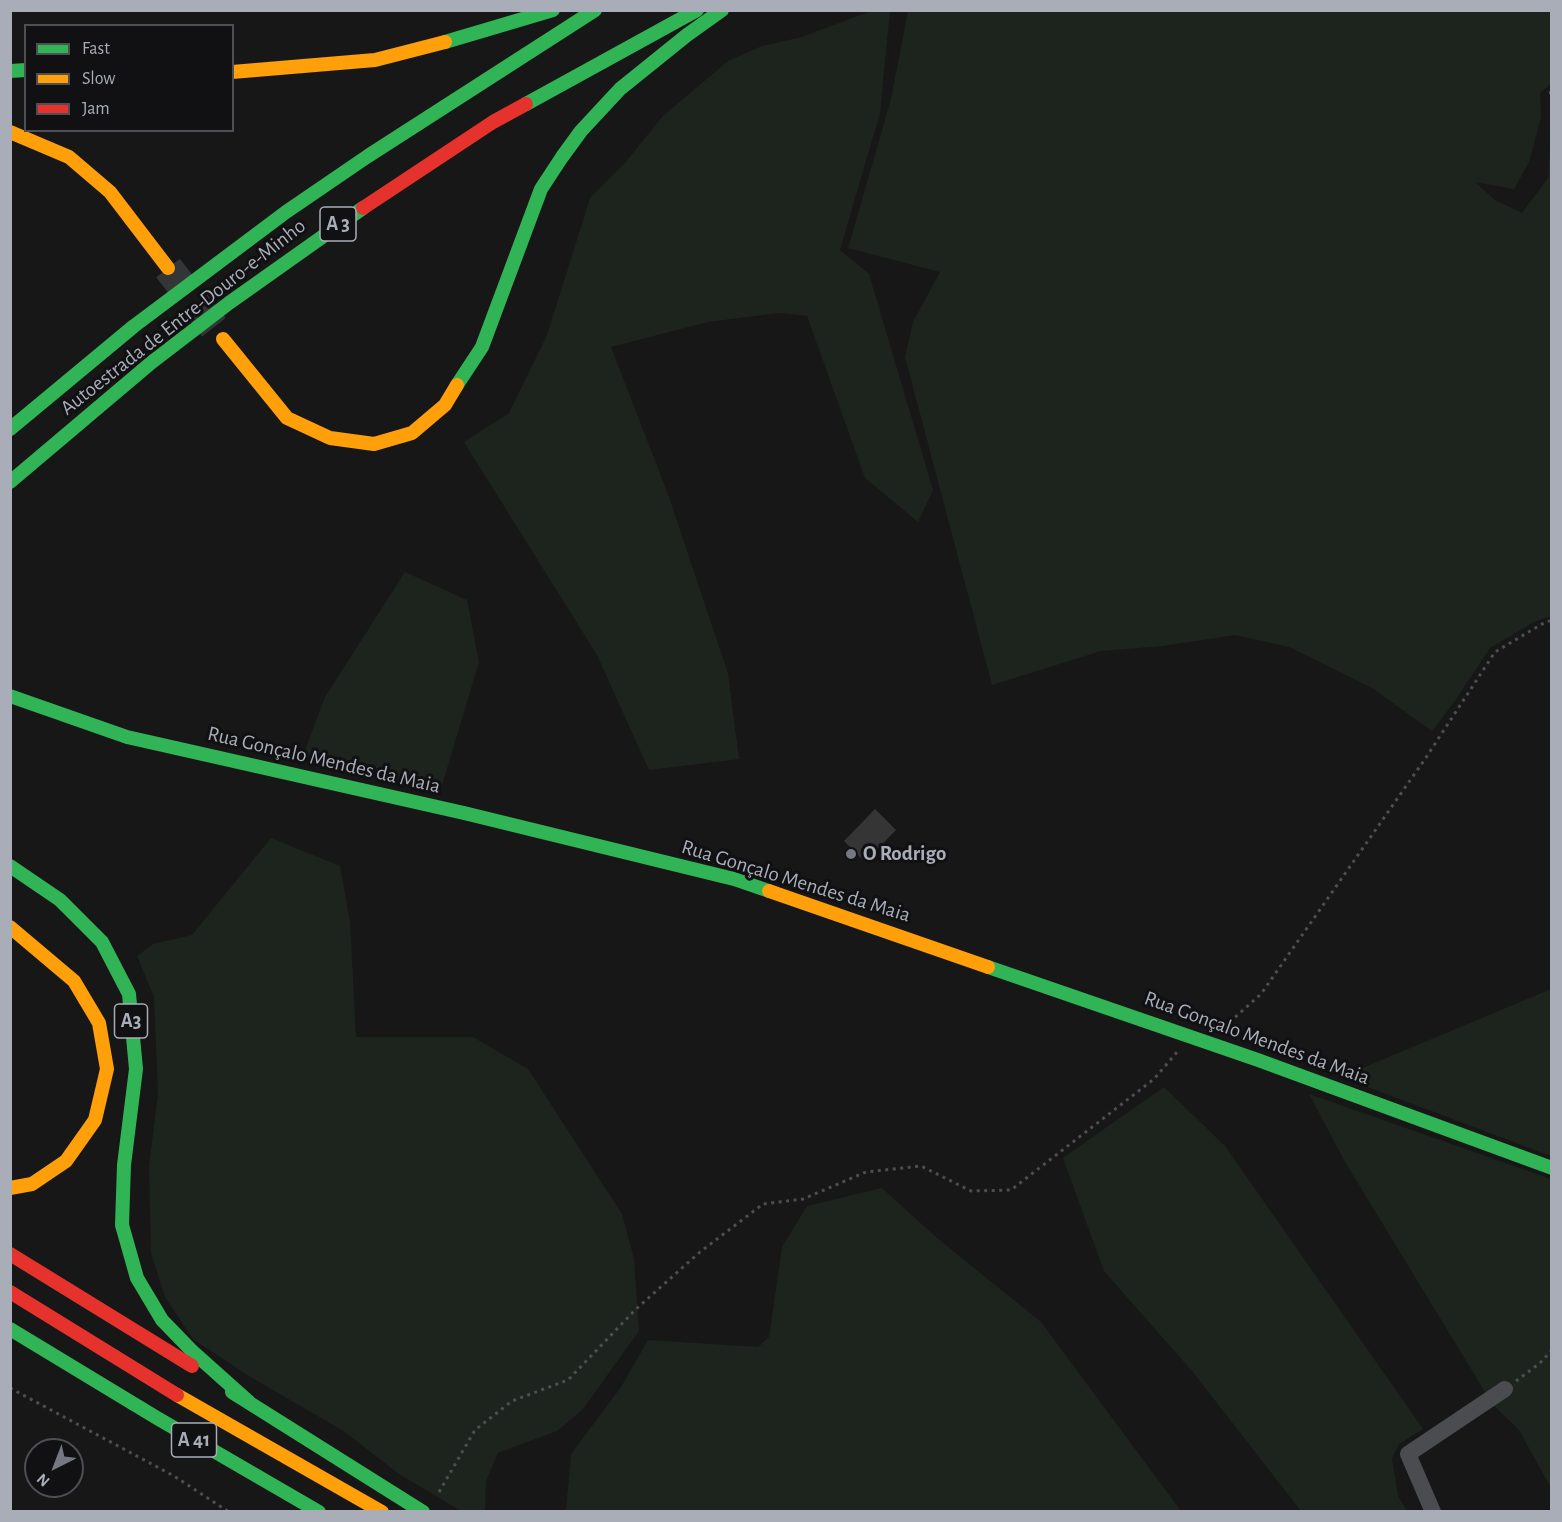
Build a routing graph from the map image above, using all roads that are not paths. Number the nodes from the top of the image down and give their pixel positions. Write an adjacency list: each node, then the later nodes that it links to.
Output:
1 (553, 10): 5 (main road)
2 (595, 10): 9 (main road, Autoestrada de Entre-Douro-e-Minho / A 3)
3 (696, 10): 10 (main road, Autoestrada de Entre-Douro-e-Minho / A 3)
4 (722, 10): 8 (main road)
5 (234, 72)
6 (10, 132): 7 (main road)
7 (168, 268)
8 (223, 339)
9 (10, 429)
10 (10, 482)
11 (10, 696): 14 (main road, Rua Gonçalo Mendes da Maia)
12 (10, 866): 20 (main road, A3)
13 (10, 927): 15 (main road)
14 (1551, 1168)
15 (10, 1188)
16 (10, 1254): 20 (main road)
17 (10, 1292): 22 (main road, A 41)
18 (10, 1329): 21 (main road, A 41)
19 (1505, 1389): 24 (street)
20 (249, 1402): 23 (main road)
21 (319, 1512)
22 (382, 1512)
23 (423, 1512)
24 (1433, 1512)

